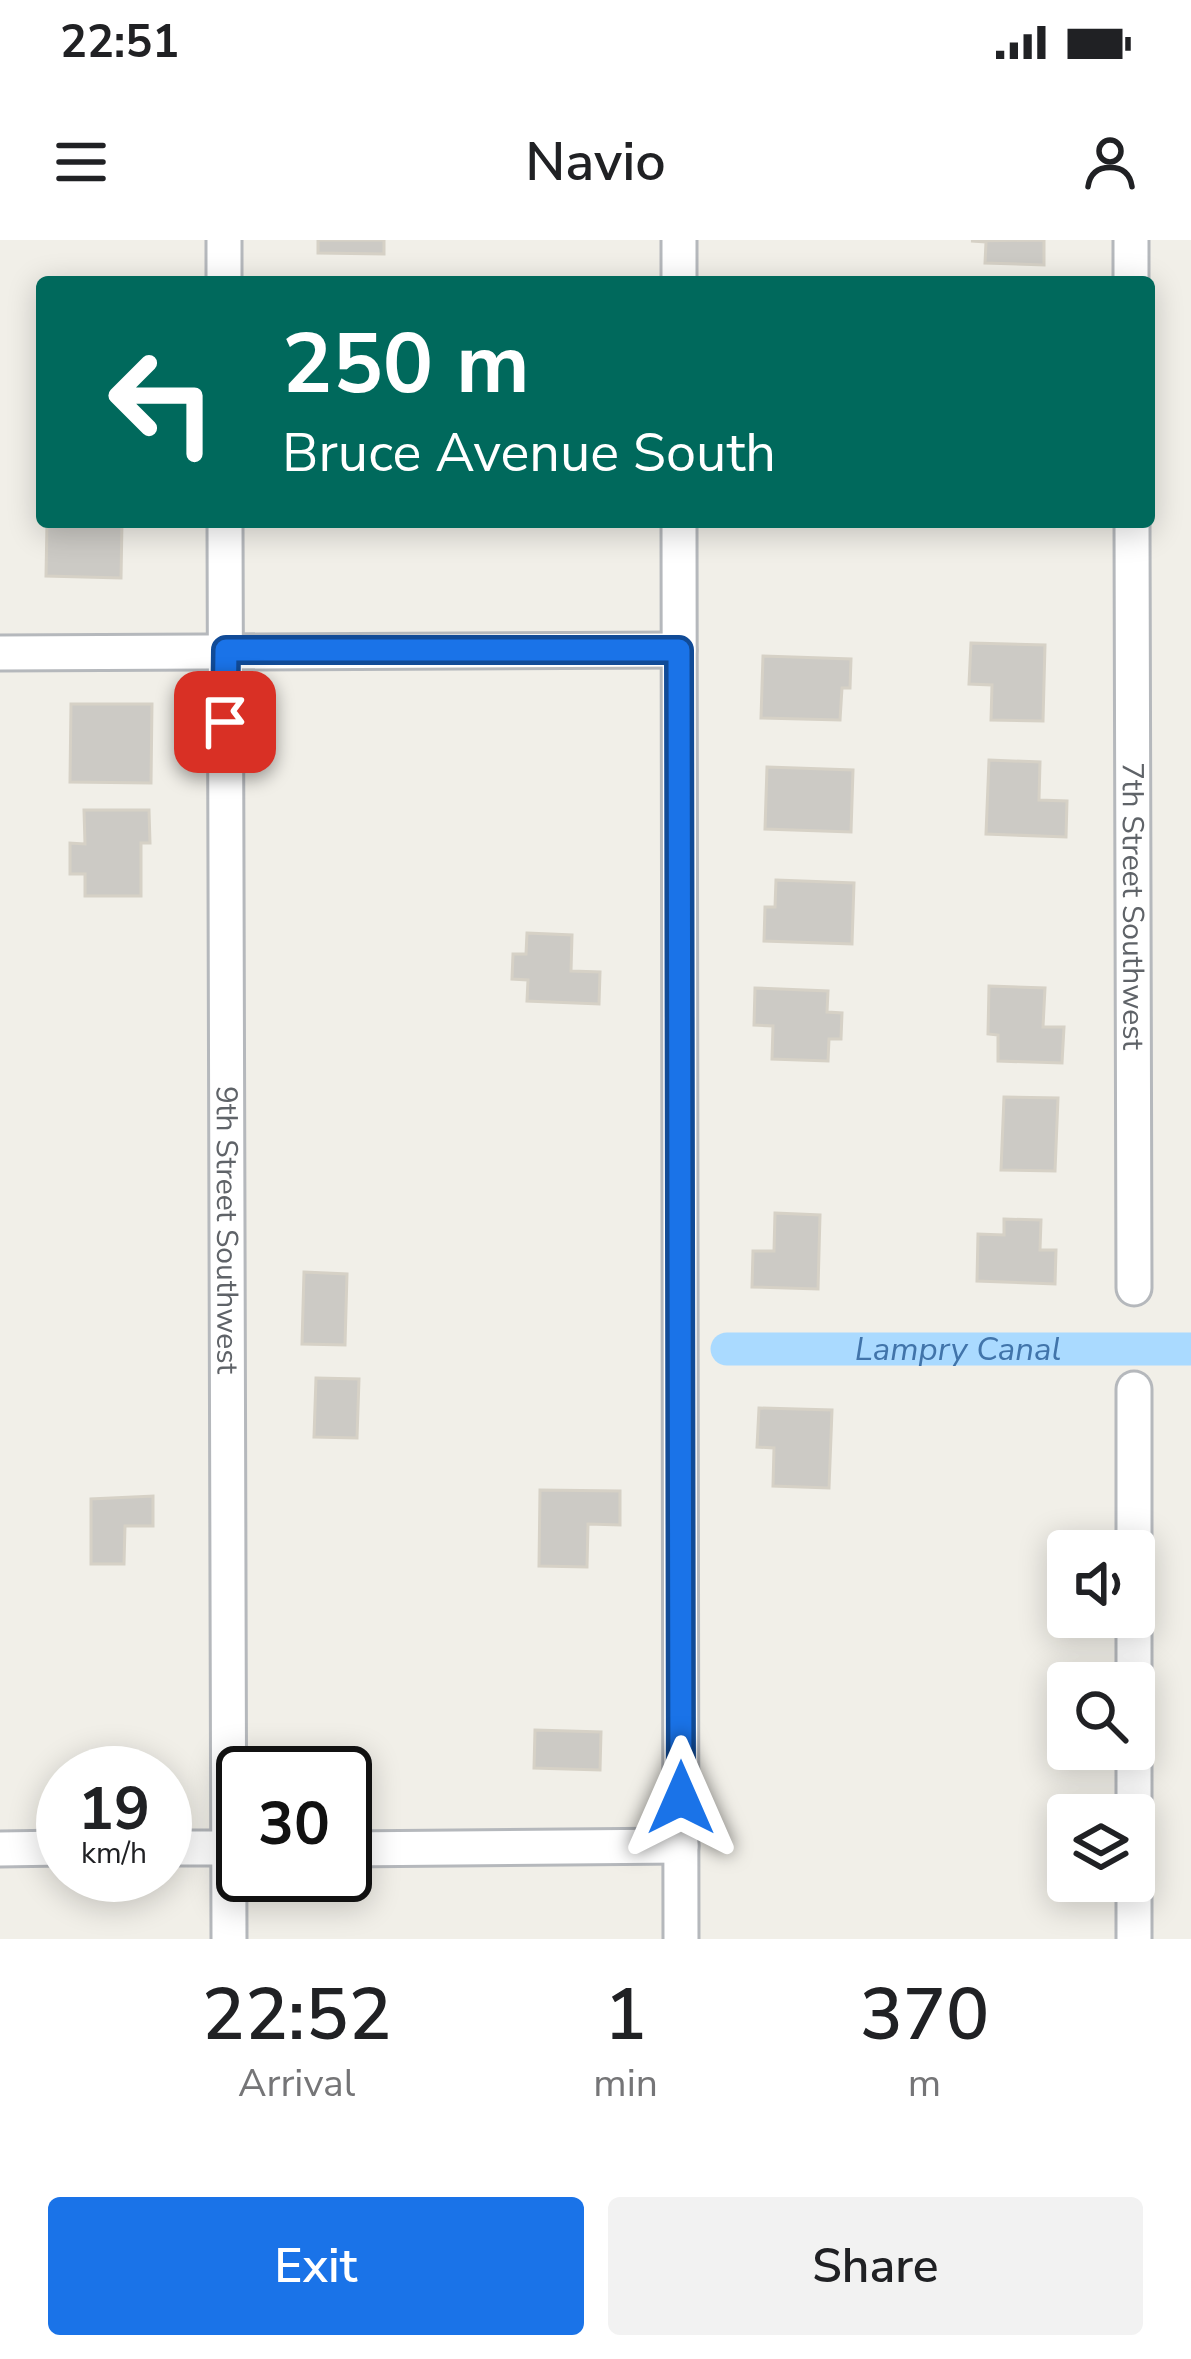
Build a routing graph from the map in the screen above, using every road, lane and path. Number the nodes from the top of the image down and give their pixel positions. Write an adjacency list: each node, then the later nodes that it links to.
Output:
1 (224, 240): 4 (street)
2 (679, 240): 5 (street)
3 (1131, 240): 6 (street)
4 (224, 276)
5 (679, 276)
6 (1131, 276)
7 (225, 528): 10 (street, 9th Street Southwest)
8 (680, 528): 11 (street)
9 (1132, 528): 13 (street, 7th Street Southwest)
10 (226, 650): 11 (street); 12 (street); 15 (street, 9th Street Southwest)
11 (679, 650): 16 (street)
12 (0, 653)
13 (1134, 1288)
14 (1133, 1389): 23 (street)
15 (235, 1746)
16 (681, 1846): 19 (street); 22 (street)
17 (36, 1848): 18 (street)
18 (0, 1849)
19 (372, 1849)
20 (232, 1902): 21 (street, 9th Street Southwest)
21 (229, 1939)
22 (682, 1939)
23 (1134, 1939)

